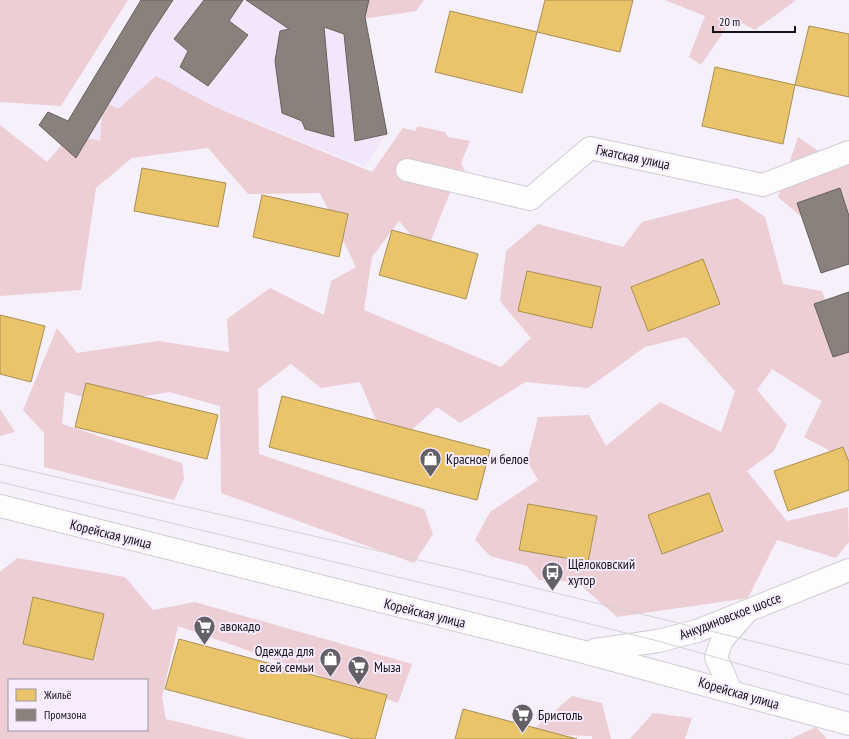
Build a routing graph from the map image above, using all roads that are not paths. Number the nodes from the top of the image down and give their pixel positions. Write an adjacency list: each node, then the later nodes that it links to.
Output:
1 (849, 152): 2 (street, Гжатская улица)
2 (407, 170)
3 (0, 506): 6 (street, Корейская улица)
4 (849, 570): 5 (street, Анкудиновское шоссе)
5 (747, 611): 6 (street, Анкудиновское шоссе); 7 (street)
6 (584, 652): 7 (street, Корейская улица)
7 (731, 691): 8 (street, Корейская улица)
8 (849, 724)

